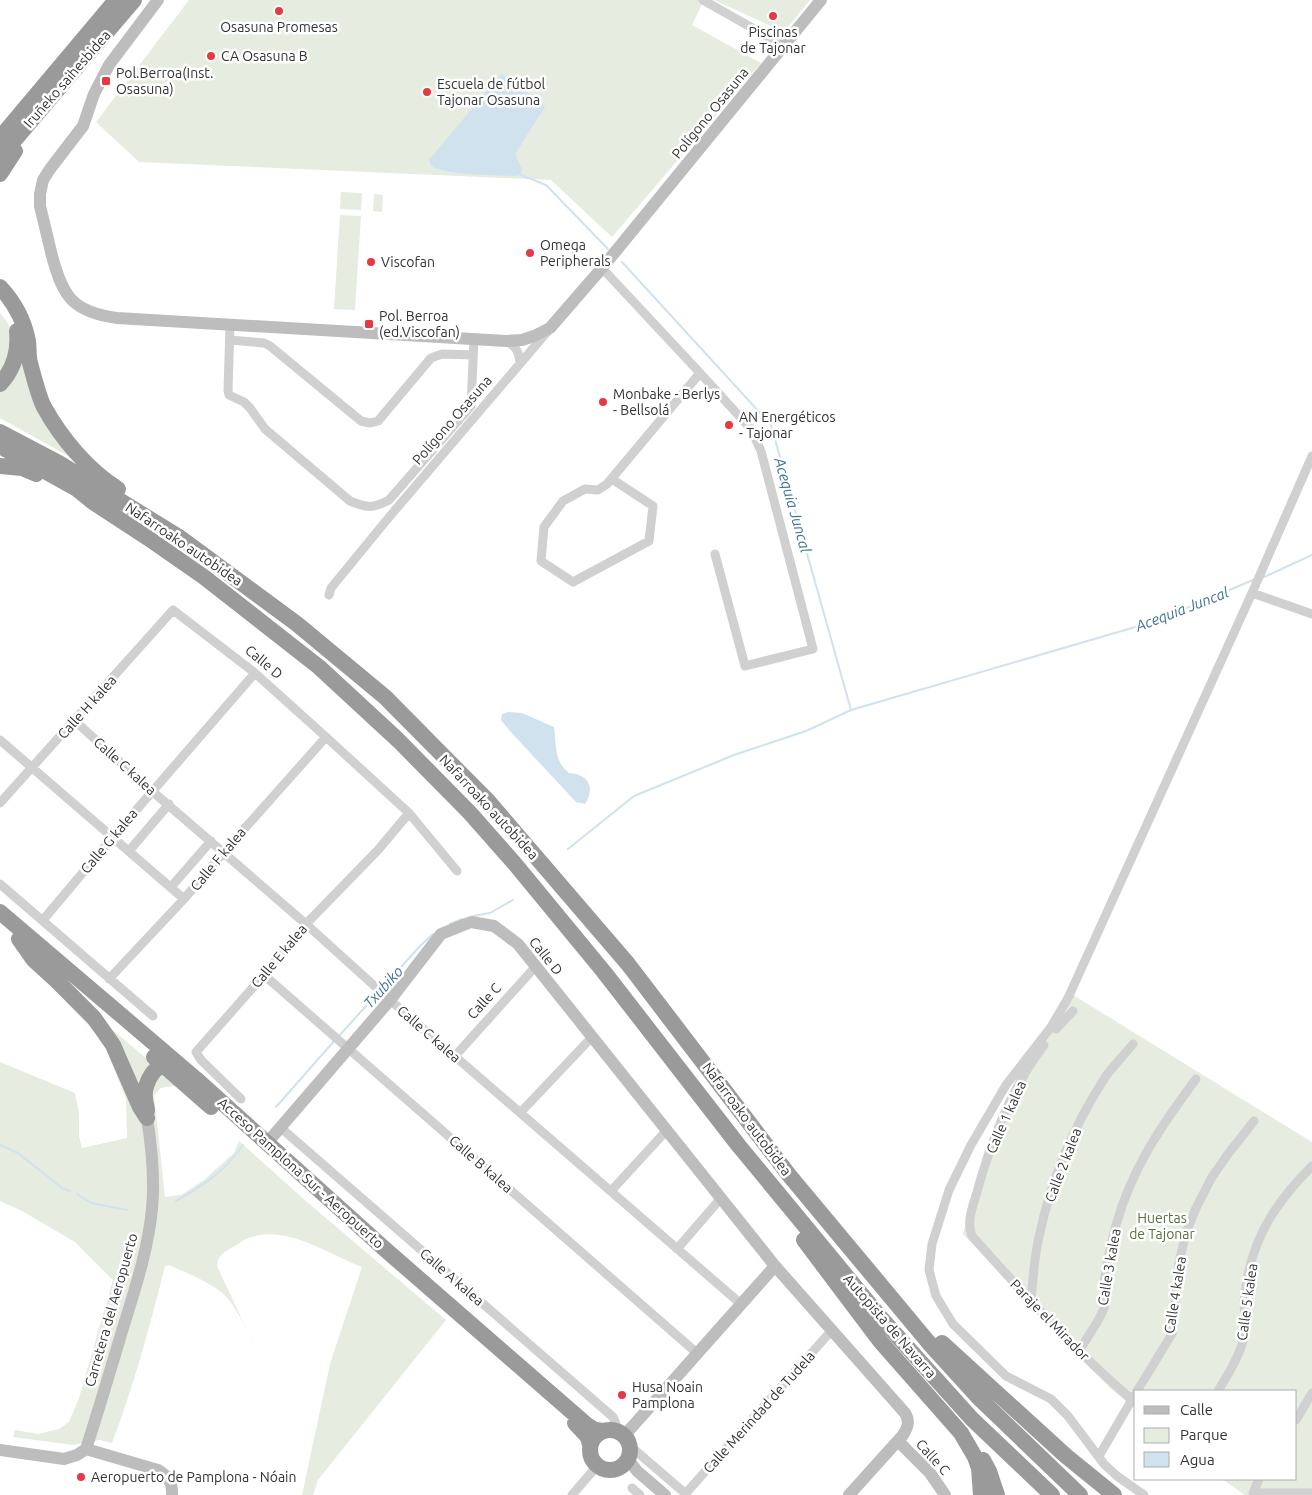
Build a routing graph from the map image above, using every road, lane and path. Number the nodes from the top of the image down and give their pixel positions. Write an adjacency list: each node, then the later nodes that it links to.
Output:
1 (116, 0): 10 (highway, Iruñeko saihesbidea)
2 (134, 0): 7 (highway, Iruñeko saihesbidea)
3 (141, 0): 7 (highway)
4 (158, 0): 19 (street)
5 (704, 0): 8 (street)
6 (821, 0): 8 (street, Polígono Osasuna)
7 (104, 36): 9 (highway, Iruñeko saihesbidea)
8 (784, 46): 15 (street, Polígono Osasuna)
9 (81, 63): 13 (highway, Iruñeko saihesbidea); 14 (highway)
10 (46, 83): 11 (highway); 12 (highway, Iruñeko saihesbidea)
11 (0, 129)
12 (0, 138)
13 (0, 157)
14 (0, 174)
15 (602, 268): 20 (street, Polígono Osasuna); 26 (street)
16 (0, 274): 27 (highway)
17 (0, 287): 27 (highway)
18 (0, 301): 28 (highway)
19 (230, 325): 21 (street); 22 (street)
20 (550, 328): 23 (street); 25 (street, Polígono Osasuna)
21 (474, 338): 23 (street); 24 (street)
22 (230, 340): 24 (street); 24 (street)
23 (506, 341): 25 (street)
24 (473, 355)
25 (520, 364): 37 (street, Polígono Osasuna)
26 (700, 373): 33 (street); 35 (street)
27 (36, 382): 41 (highway)
28 (0, 384)
29 (0, 432): 41 (highway, Nafarroako autobidea)
30 (0, 446): 34 (highway, Nafarroako autobidea)
31 (1312, 456): 36 (street)
32 (0, 466): 34 (highway)
33 (612, 479): 33 (street)
34 (93, 502): 84 (highway, Nafarroako autobidea)
35 (715, 554)
36 (1252, 594): 39 (street); 109 (street)
37 (329, 595)
38 (173, 610): 40 (street, Calle D); 42 (street, Calle H kalea)
39 (1310, 612)
40 (255, 673): 43 (street, Calle D); 46 (street, Calle G kalea)
41 (384, 697): 91 (highway, Nafarroako autobidea)
42 (75, 721): 45 (street, Calle H kalea); 46 (street, Calle C kalea)
43 (326, 737): 49 (street, Calle D); 53 (street, Calle F kalea)
44 (0, 740): 45 (street)
45 (33, 767): 47 (street, Calle H kalea); 50 (street)
46 (152, 791): 48 (street, Calle C kalea); 50 (street, Calle G kalea)
47 (0, 803)
48 (169, 804): 51 (street, Calle C kalea); 52 (street)
49 (409, 814): 54 (street, Calle D); 61 (street, Calle E kalea)
50 (112, 838): 52 (street); 59 (street, Calle G kalea)
51 (211, 840): 53 (street, Calle C kalea); 56 (street)
52 (129, 851): 56 (street)
53 (223, 853): 57 (street, Calle F kalea); 61 (street, Calle C kalea)
54 (457, 871)
55 (0, 884): 59 (street)
56 (170, 887): 57 (street)
57 (184, 899): 65 (street, Calle F kalea)
58 (0, 912): 69 (highway, Acceso Pamplona Sur - Aeropuerto)
59 (43, 920): 65 (street)
60 (0, 923): 62 (highway)
61 (306, 924): 64 (street, Calle E kalea); 66 (street, Calle C kalea)
62 (19, 939): 74 (highway); 78 (highway)
63 (536, 966): 66 (street, Calle D); 70 (street, Calle D); 73 (street, Calle C)
64 (264, 975): 71 (street, Calle B kalea); 77 (street, Calle E kalea)
65 (110, 980): 68 (street)
66 (390, 1000): 71 (street, Calle D); 73 (street, Calle C kalea)
67 (1073, 1010): 88 (street, Calle 1 kalea)
68 (153, 1016)
69 (135, 1026): 74 (highway); 76 (highway, Acceso Pamplona Sur - Aeropuerto)
70 (592, 1036): 79 (street); 82 (street, Calle D)
71 (344, 1044): 81 (street, Calle D); 97 (street, Calle B kalea)
72 (1133, 1044): 92 (street, Calle 2 kalea)
73 (455, 1056): 79 (street, Calle C kalea)
74 (163, 1065): 76 (highway); 78 (highway)
75 (1196, 1079): 96 (street, Calle 3 kalea)
76 (189, 1080): 78 (highway); 83 (highway, Acceso Pamplona Sur - Aeropuerto); 105 (highway, Acceso Pamplona Sur - Aeropuerto)
77 (241, 1099)
78 (148, 1105): 107 (street, Carretera del Aeropuerto)
79 (520, 1113): 86 (street, Calle C kalea)
80 (1254, 1121): 98 (street, Calle 4 kalea)
81 (281, 1128): 83 (street, Calle D); 106 (street, Calle A kalea)
82 (667, 1130): 86 (street); 87 (street, Calle D)
83 (267, 1143): 106 (highway, Acceso Pamplona Sur - Aeropuerto)
84 (739, 1146): 95 (highway); 125 (highway, Autopista de Navarra)
85 (1312, 1166): 99 (street, Calle 5 kalea)
86 (611, 1191): 89 (street, Calle C kalea)
87 (722, 1198): 89 (street); 90 (street, Calle D)
88 (972, 1236): 92 (street, Paraje el Mirador)
89 (677, 1249): 93 (street, Calle C kalea)
90 (775, 1266): 93 (street); 94 (street, Calle D)
91 (881, 1287): 126 (highway, Autopista de Navarra); 127 (highway)
92 (1030, 1301): 96 (street, Paraje el Mirador)
93 (741, 1304): 97 (street)
94 (833, 1329): 104 (street, Calle D); 115 (street, Calle Merindad de Tudela)
95 (872, 1329): 123 (highway); 124 (highway)
96 (1079, 1351): 101 (street, Paraje el Mirador)
97 (698, 1354): 106 (street)
98 (1139, 1390)
99 (1219, 1390)
100 (1312, 1393): 103 (street)
101 (1134, 1396)
102 (1134, 1399): 109 (street)
103 (1297, 1418)
104 (898, 1441): 113 (street, Calle D); 122 (street, Calle C)
105 (590, 1445): 106 (highway); 110 (highway, Acceso Pamplona Sur - Aeropuerto)
106 (620, 1445): 110 (highway); 115 (street); 120 (street); 121 (street)
107 (86, 1449): 108 (street); 117 (street)
108 (0, 1450)
109 (1099, 1456): 128 (street)
110 (597, 1466): 118 (street)
111 (1259, 1480): 116 (street)
112 (632, 1488): 119 (street)
113 (855, 1493)
114 (1312, 1493): 116 (street)
115 (686, 1494)
116 (1285, 1494)
117 (172, 1495)
118 (572, 1495)
119 (640, 1495)
120 (658, 1495)
121 (664, 1495)
122 (945, 1495)
123 (981, 1495)
124 (997, 1495)
125 (1052, 1495)
126 (1080, 1495)
127 (1114, 1495)
128 (1144, 1495)

